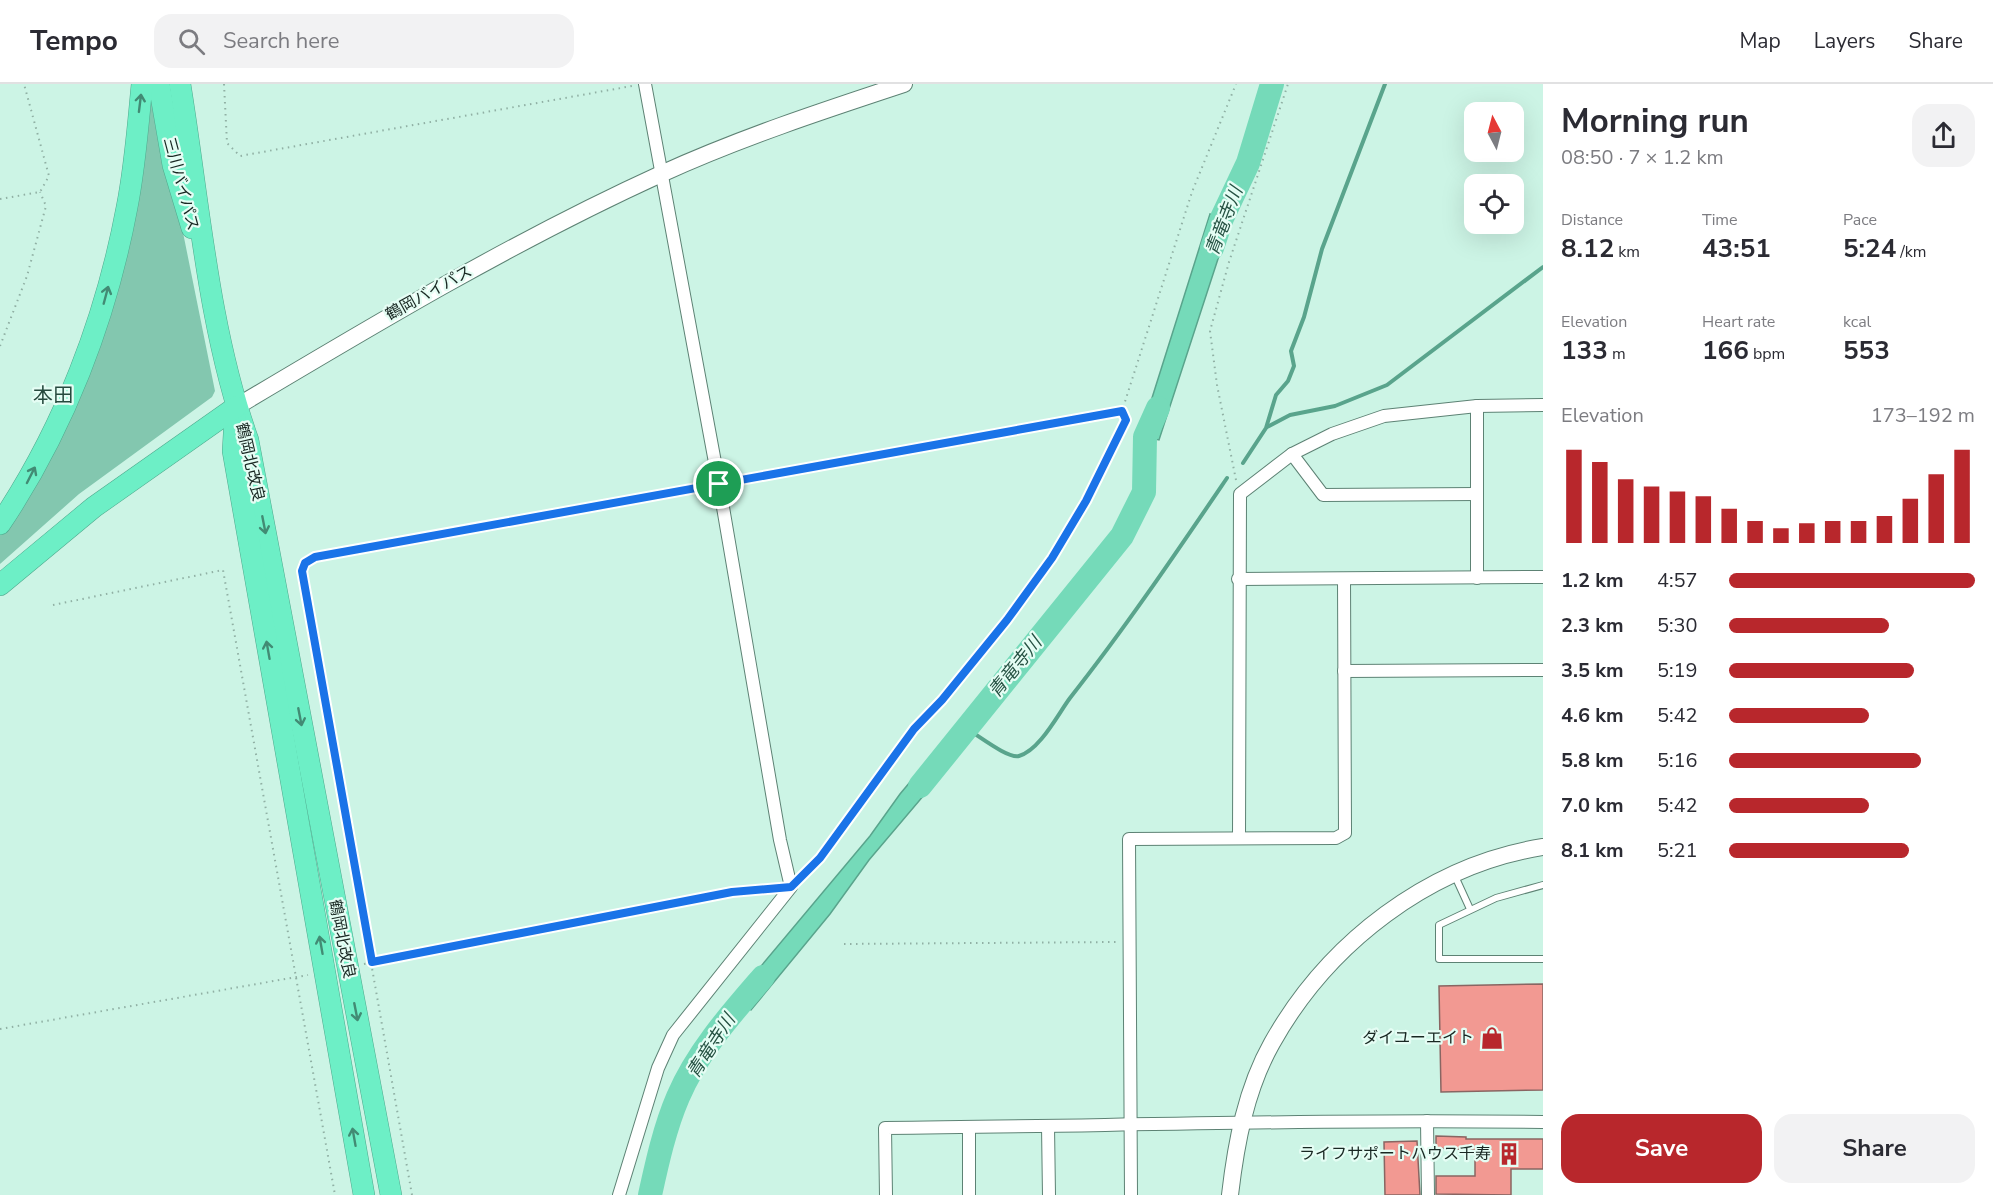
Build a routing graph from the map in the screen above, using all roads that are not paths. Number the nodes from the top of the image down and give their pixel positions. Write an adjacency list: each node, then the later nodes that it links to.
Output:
1 (142, 84): 13 (highway, one-way to 1)
2 (159, 84): 7 (highway, 三川バイパス)
3 (180, 84): 7 (highway, 三川バイパス)
4 (645, 84): 6 (street)
5 (904, 84): 6 (main road, 鶴岡バイパス)
6 (663, 173): 10 (main road, 鶴岡バイパス); 35 (street)
7 (210, 282): 10 (highway, 三川バイパス)
8 (1543, 405): 9 (street)
9 (1477, 406): 11 (street); 12 (street)
10 (236, 407): 18 (highway, 鶴岡バイパス); 33 (highway, 鶴岡北改良, one-way to 10); 34 (highway, 鶴岡北改良, one-way to 34)
11 (1292, 454): 12 (street); 16 (street)
12 (1477, 494): 15 (street)
13 (0, 524)
14 (1543, 577): 15 (street)
15 (1477, 578): 17 (street)
16 (1238, 579): 17 (street); 21 (street)
17 (1344, 579): 20 (street)
18 (0, 585)
19 (1543, 670): 20 (street)
20 (1344, 671): 21 (street)
21 (1239, 838): 31 (street)
22 (1543, 847): 23 (main road)
23 (1454, 874): 25 (lane); 27 (main road)
24 (1543, 885): 25 (lane)
25 (1470, 909): 26 (lane)
26 (1543, 959)
27 (1242, 1121): 28 (street); 31 (street); 40 (main road)
28 (1427, 1121): 29 (street); 41 (street)
29 (1543, 1122)
30 (1048, 1126): 31 (street); 32 (street); 38 (street)
31 (1131, 1126): 39 (street)
32 (969, 1127): 36 (street); 37 (street)
33 (364, 1195)
34 (391, 1195)
35 (619, 1195)
36 (886, 1195)
37 (969, 1195)
38 (1049, 1195)
39 (1131, 1195)
40 (1230, 1195)
41 (1428, 1195)

